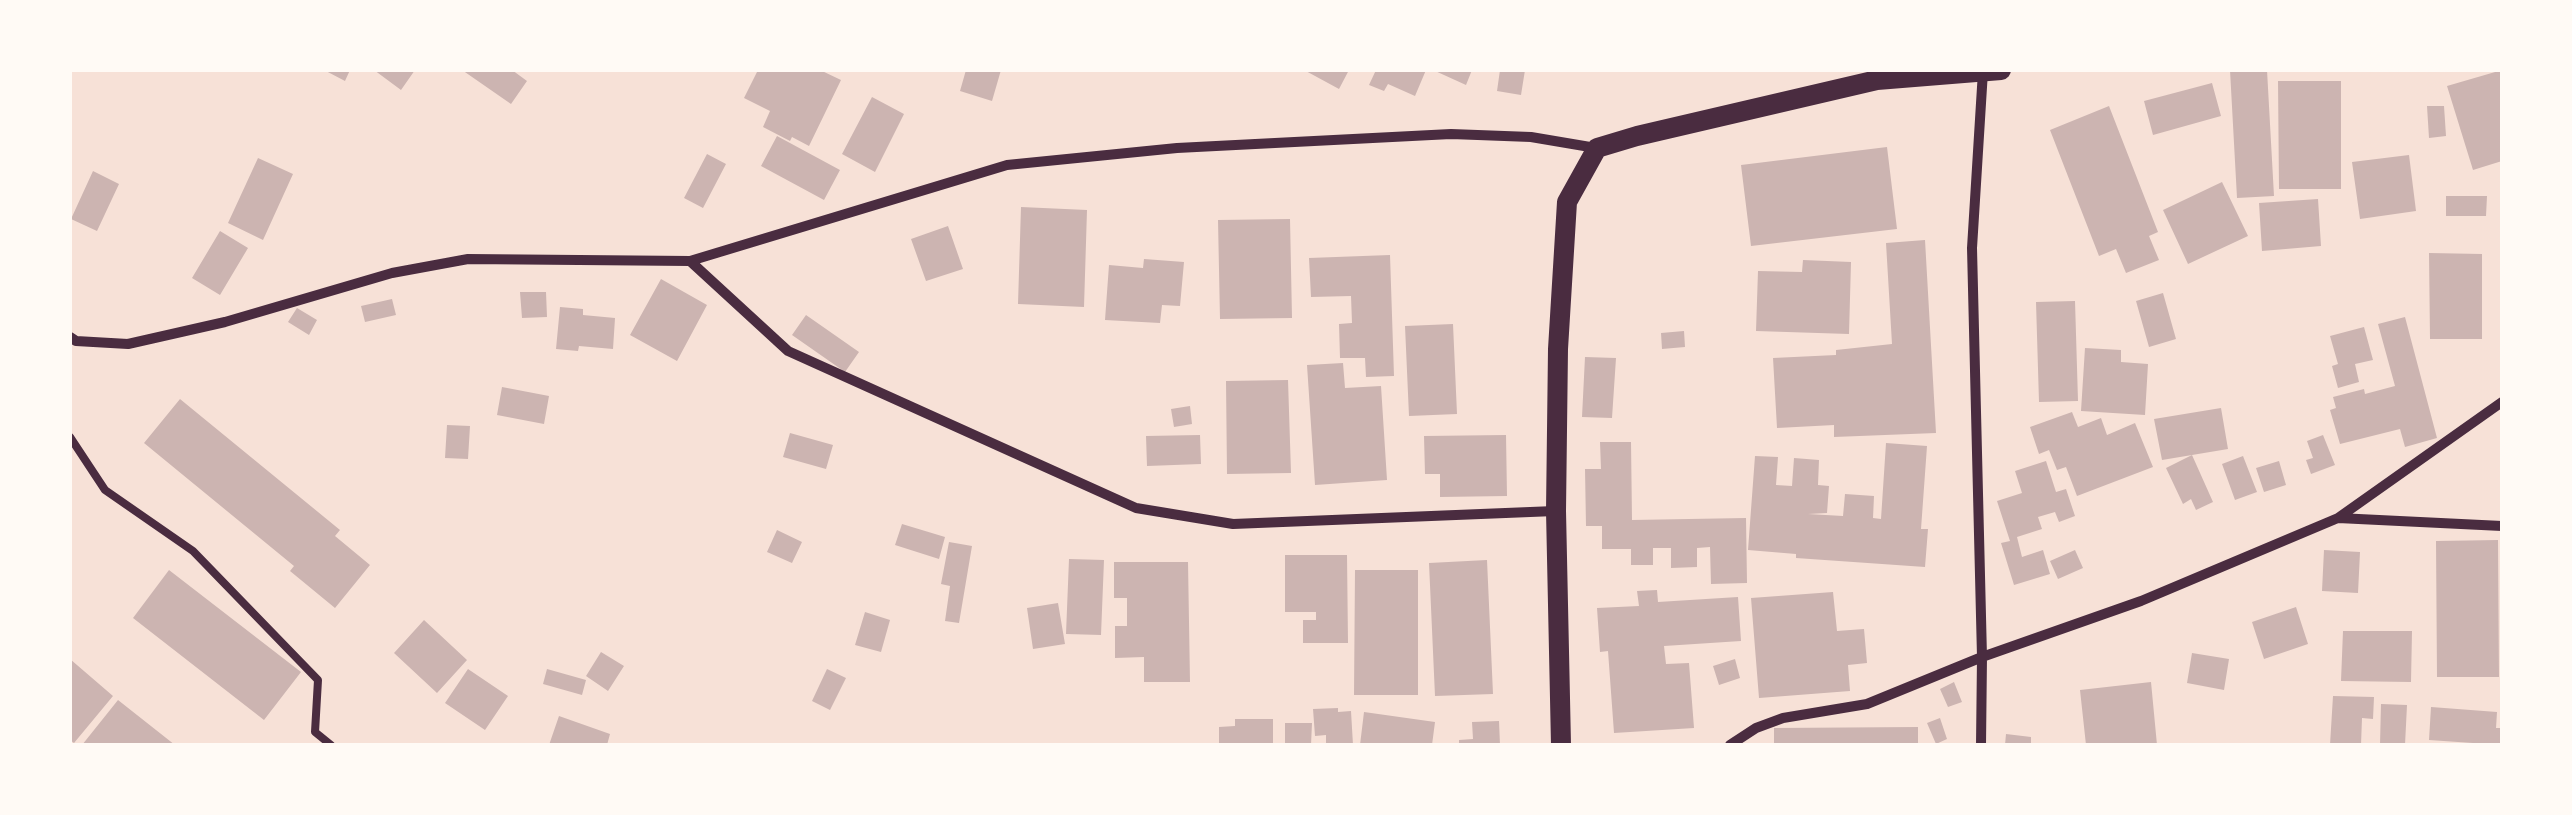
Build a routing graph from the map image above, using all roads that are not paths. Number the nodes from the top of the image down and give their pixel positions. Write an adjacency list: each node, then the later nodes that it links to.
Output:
1 (1983, 70): 2 (main road); 3 (main road); 12 (street)
2 (2001, 70)
3 (1876, 75): 4 (main road)
4 (1597, 148): 5 (street); 9 (main road)
5 (690, 260): 6 (street); 9 (street)
6 (70, 337)
7 (2502, 402): 10 (street)
8 (70, 437): 13 (lane)
9 (1556, 512): 14 (main road)
10 (2338, 518): 11 (street); 12 (street)
11 (2502, 526)
12 (1982, 656): 15 (street); 16 (street)
13 (330, 745)
14 (1561, 745)
15 (1730, 745)
16 (1981, 745)

